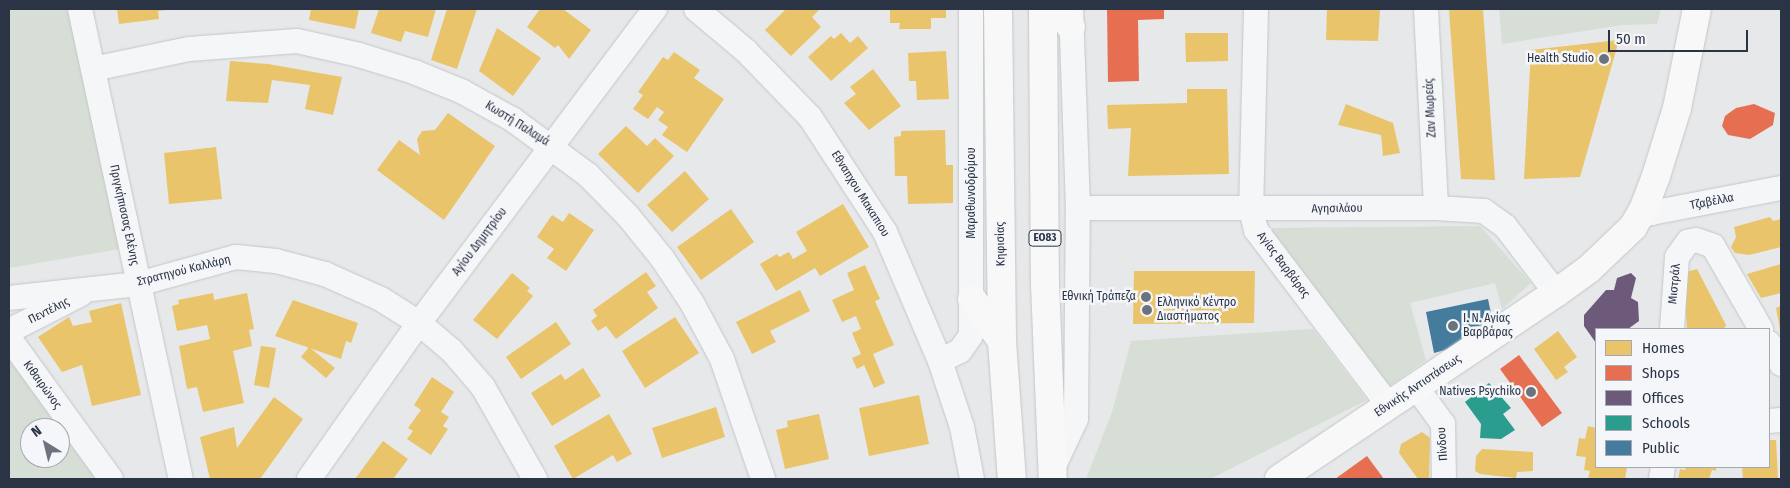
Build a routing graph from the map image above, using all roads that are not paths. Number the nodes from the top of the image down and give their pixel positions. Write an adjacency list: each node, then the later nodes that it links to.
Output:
1 (80, 9): 11 (street, Πριγκήπισσας Ελένης)
2 (655, 9): 12 (street, Αγίου Δημητρίου)
3 (696, 9): 30 (street, Εθναπχου Μακαπιου)
4 (971, 9): 22 (street, Μαραθωνοδρόμου)
5 (998, 9): 28 (main road, Κηφισίας)
6 (1043, 9): 34 (main road, ΕΟ83)
7 (1256, 9): 16 (street, Αγίας Βαρβάρας)
8 (1426, 9): 15 (street, Ζαν Μωρεάς)
9 (1697, 9): 17 (main road, Εθνικής Αντιστάσεως)
10 (1068, 15): 14 (street)
11 (93, 69): 12 (street, Κωστή Παλαμά); 18 (street, Πριγκήπισσας Ελένης)
12 (553, 146): 23 (street, Αγίου Δημητρίου); 39 (street, Κωστή Παλαμά)
13 (1781, 188): 17 (street, Τζαβέλλα)
14 (1078, 208): 16 (street, Αγησιλάου); 34 (street)
15 (1436, 208): 16 (street, Αγησιλάου); 20 (street, Αγησιλάου)
16 (1251, 210): 33 (street, Αγίας Βαρβάρας)
17 (1643, 210): 20 (main road, Εθνικής Αντιστάσεως)
18 (138, 284): 19 (street, Στρατηγού Καλλάρη); 23 (street, Στρατηγού Καλλάρη); 36 (street, Πριγκήπισσας Ελένης)
19 (88, 289): 21 (street, Στρατηγού Καλλάρη); 26 (street, Πεντέλης)
20 (1556, 293): 32 (main road, Εθνικής Αντιστάσεως)
21 (9, 298)
22 (972, 299): 28 (main road); 30 (street, Μαραθωνοδρόμου)
23 (419, 323): 37 (street, Αγίου Δημητρίου); 38 (street, Στρατηγού Καλλάρη)
24 (1672, 328): 25 (street, Μιστράλ)
25 (1760, 328)
26 (9, 331)
27 (9, 338): 35 (street, Κιθαιρώνος)
28 (1002, 341): 41 (main road, Κηφισίας)
29 (1770, 345): 31 (street)
30 (940, 361): 40 (street, Εθναπχου Μακαπιου)
31 (1781, 364)
32 (1416, 387): 33 (main road, Εθνικής Αντιστάσεως); 43 (street, Πίνδου)
33 (1388, 406): 42 (main road, Εθνικής Αντιστάσεως)
34 (1054, 475)
35 (111, 479)
36 (181, 479)
37 (309, 479)
38 (535, 479)
39 (763, 479)
40 (972, 479)
41 (1012, 479)
42 (1279, 479)
43 (1444, 479)

